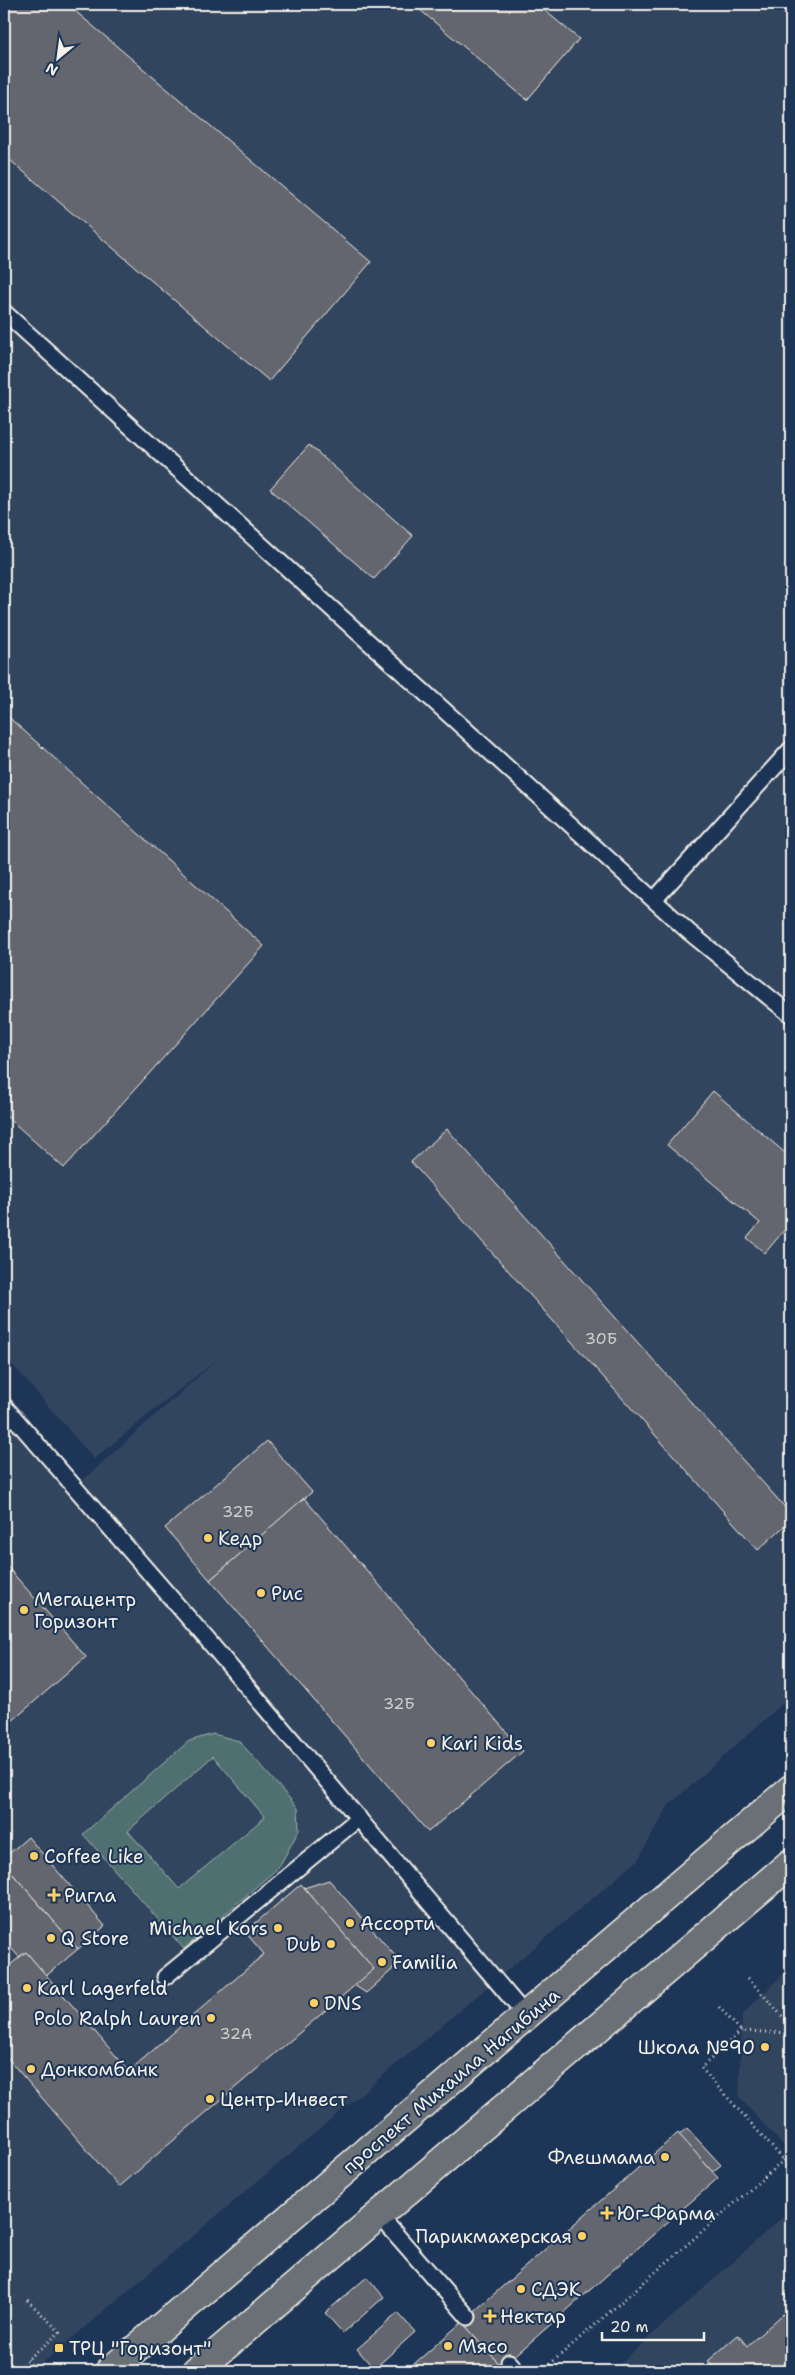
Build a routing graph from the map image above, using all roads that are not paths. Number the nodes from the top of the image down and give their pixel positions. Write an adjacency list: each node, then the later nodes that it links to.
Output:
1 (4, 312): 3 (lane)
2 (791, 749): 3 (lane)
3 (654, 900): 4 (lane)
4 (791, 1015)
5 (4, 1406): 7 (lane)
6 (791, 1789): 10 (main road, проспект Михаила Нагибина)
7 (359, 1818): 9 (lane); 10 (lane)
8 (791, 1863): 11 (main road)
9 (165, 1977)
10 (526, 2016): 13 (main road, проспект Михаила Нагибина)
11 (379, 2215): 12 (lane); 14 (main road)
12 (468, 2317)
13 (110, 2371)
14 (196, 2371)

